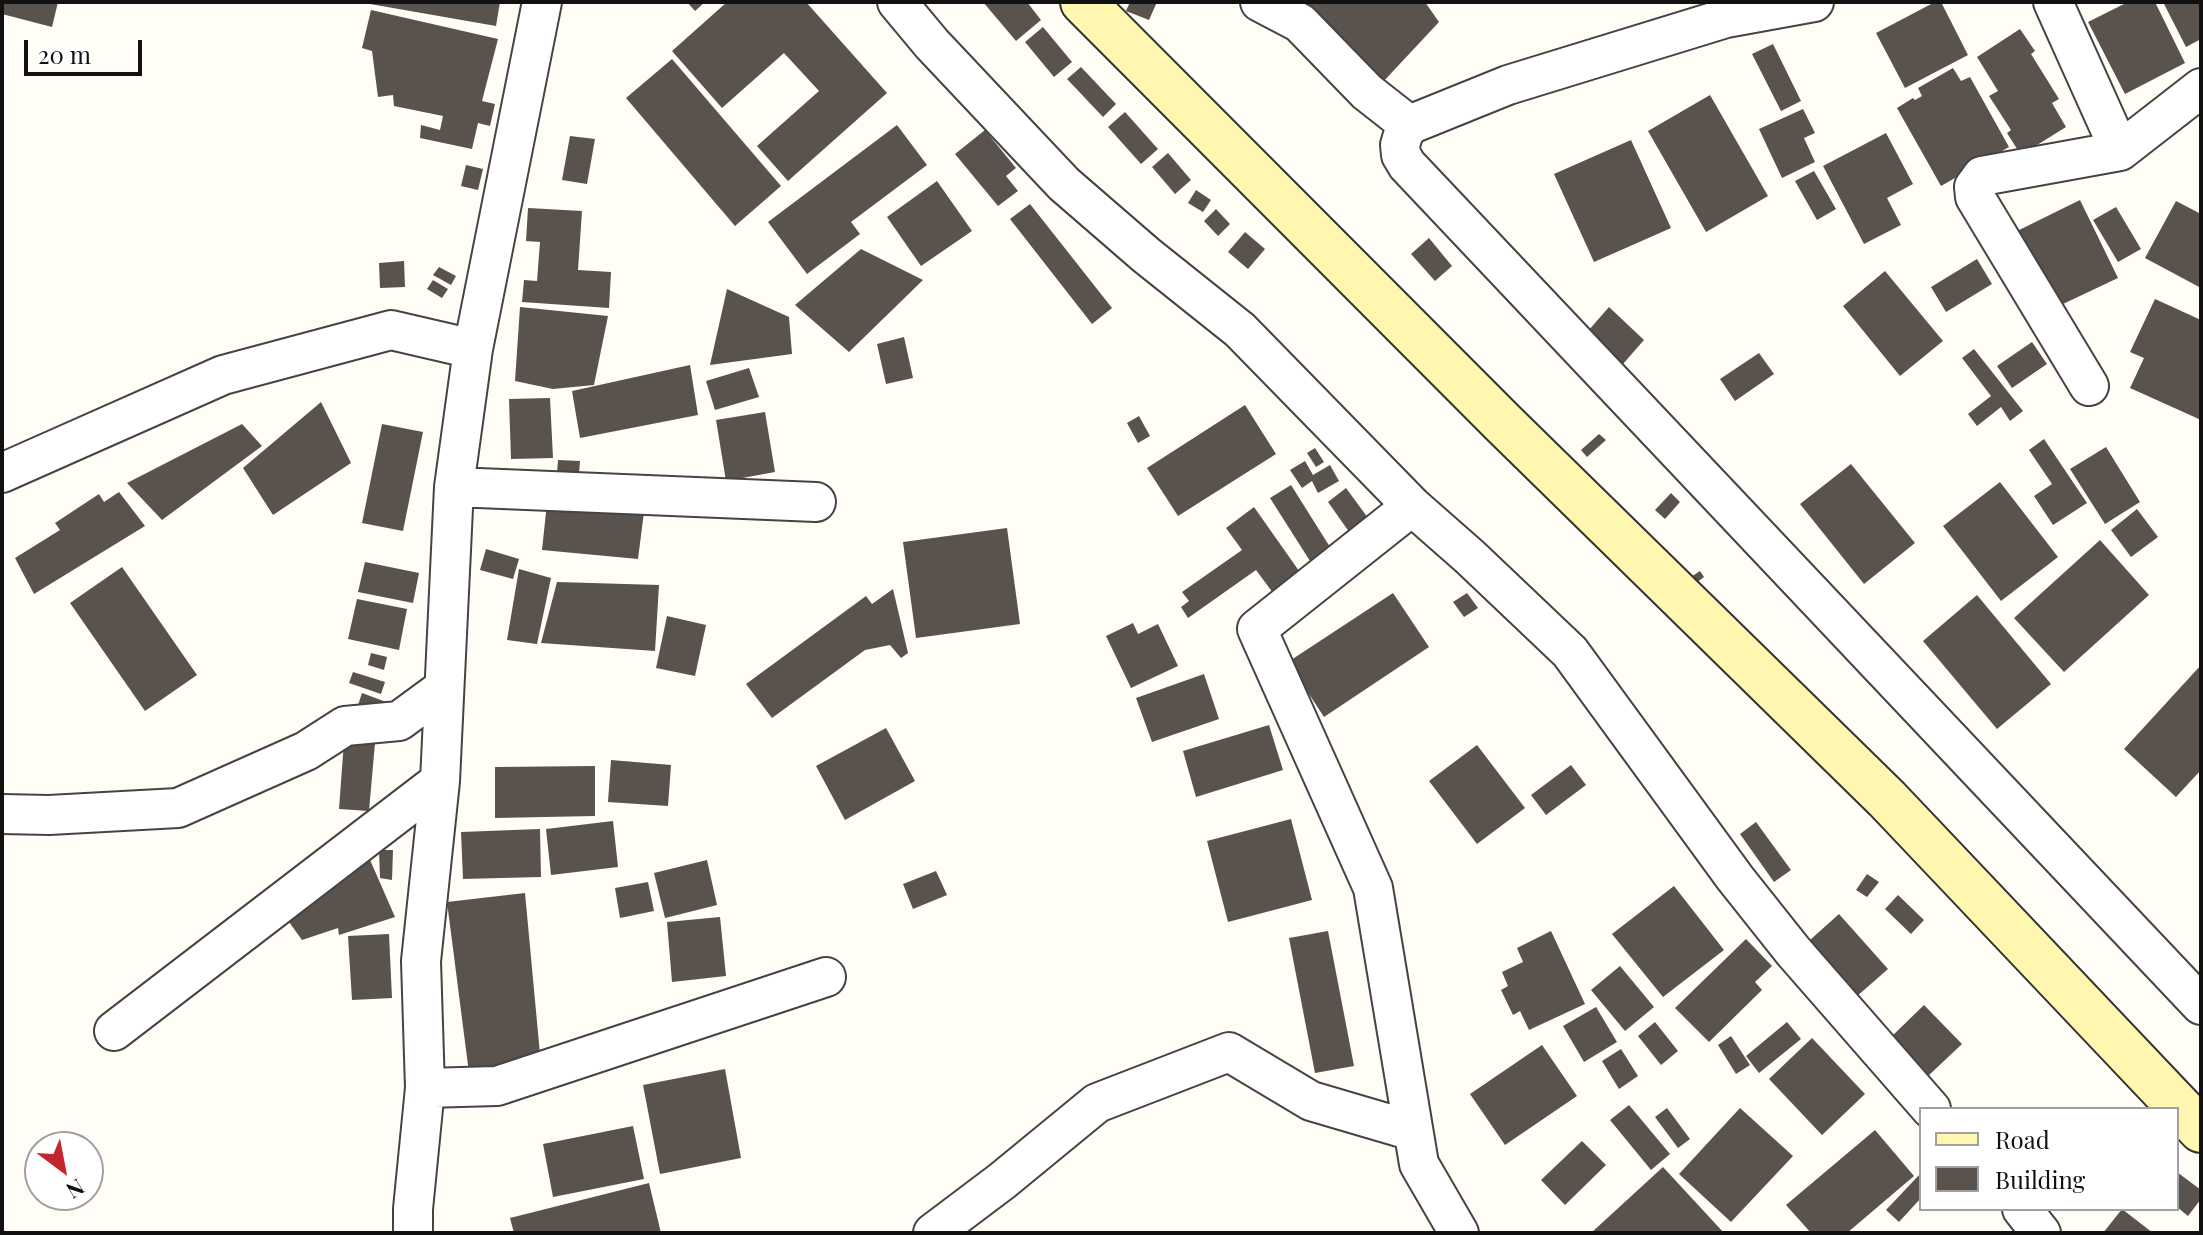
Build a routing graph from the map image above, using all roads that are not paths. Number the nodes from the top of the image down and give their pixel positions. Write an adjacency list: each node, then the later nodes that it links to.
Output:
1 (542, 2): 10 (street)
2 (897, 2): 15 (street)
3 (1083, 2): 24 (street)
4 (1260, 2): 8 (street)
5 (1814, 2): 8 (street)
6 (2053, 2): 9 (street)
7 (2201, 88): 9 (street)
8 (1409, 125): 20 (street)
9 (2120, 151): 11 (street)
10 (473, 349): 12 (street); 13 (street)
11 (2089, 386)
12 (2, 473)
13 (454, 487): 14 (street); 16 (street)
14 (816, 502)
15 (1412, 506): 23 (street); 25 (street)
16 (444, 688): 17 (street); 18 (street)
17 (440, 781): 21 (street); 22 (street)
18 (2, 814)
19 (826, 977): 22 (street)
20 (2201, 1005)
21 (114, 1031)
22 (425, 1088): 27 (street)
23 (1929, 1107)
24 (2201, 1130)
25 (1413, 1131): 28 (street); 29 (street)
26 (2024, 1211): 30 (street)
27 (413, 1233)
28 (933, 1233)
29 (1459, 1233)
30 (2041, 1233)

